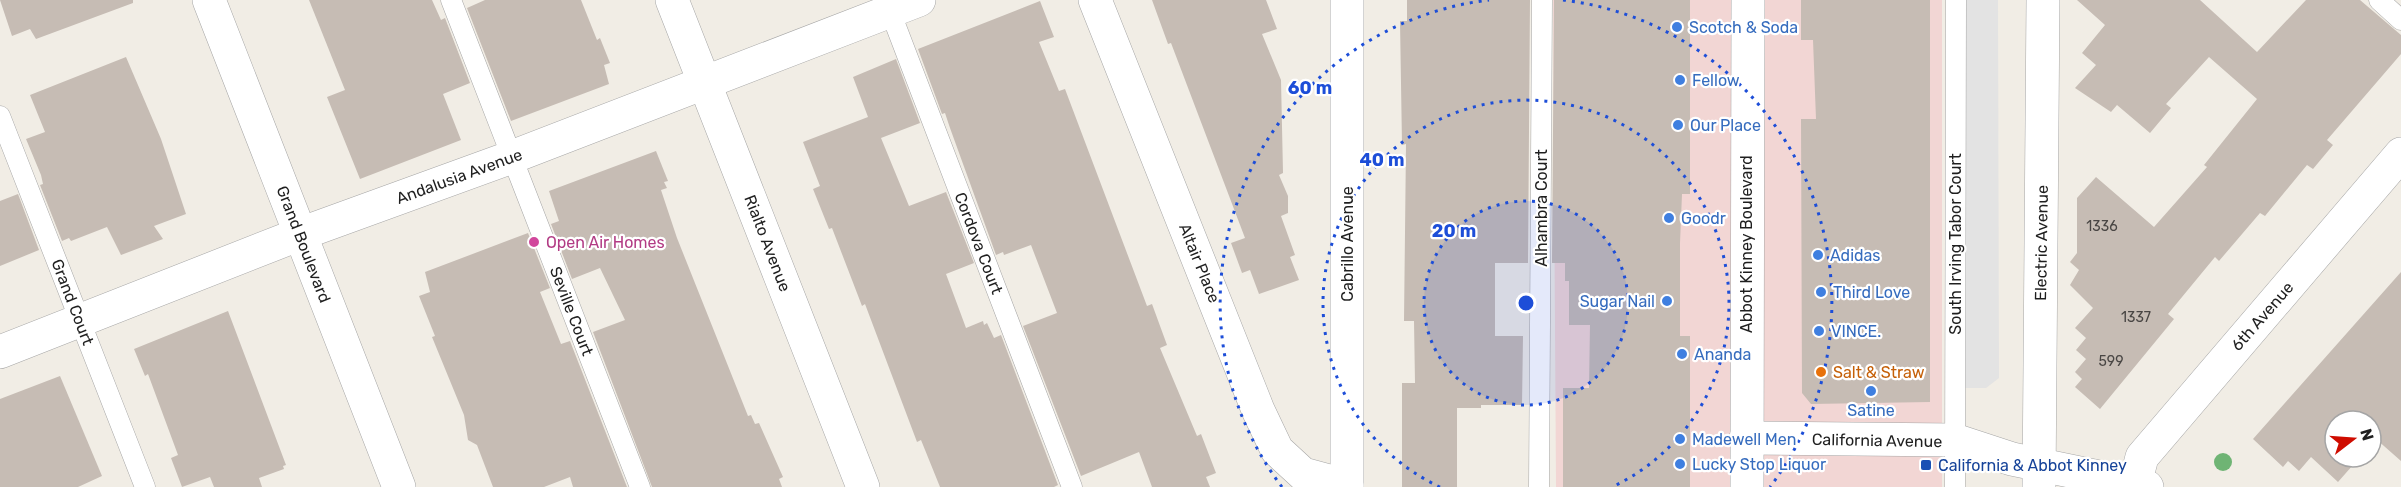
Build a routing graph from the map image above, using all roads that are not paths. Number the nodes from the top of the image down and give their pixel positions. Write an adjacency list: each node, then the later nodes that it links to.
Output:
1 (209, 0): 17 (street, Grand Boulevard)
2 (451, 0): 16 (lane, Seville Court)
3 (672, 0): 13 (street, Rialto Avenue)
4 (1095, 0): 29 (street, Altair Place)
5 (1347, 0): 29 (street, Cabrillo Avenue)
6 (1542, 0): 30 (lane, Alhambra Court)
7 (1748, 0): 20 (street, Abbot Kinney Boulevard)
8 (1956, 0): 21 (lane, South Irving Tabor Court)
9 (2043, 0): 22 (street, Electric Avenue)
10 (2379, 0): 12 (lane)
11 (898, 4): 13 (street, Andalusia Avenue); 28 (lane, Cordova Court)
12 (2401, 20)
13 (705, 84): 16 (street, Andalusia Avenue); 27 (street, Rialto Avenue)
14 (0, 116): 18 (lane, Grand Court)
15 (2401, 154): 23 (street, 6th Avenue)
16 (512, 157): 17 (street, Andalusia Avenue); 26 (lane, Seville Court)
17 (300, 234): 18 (street, Andalusia Avenue); 25 (street, Grand Boulevard)
18 (81, 322): 19 (street, Andalusia Avenue); 24 (lane, Grand Court)
19 (0, 352)
20 (1746, 438): 21 (street, California Avenue); 31 (street, Abbot Kinney Boulevard)
21 (1954, 440): 22 (street, California Avenue); 32 (lane, South Irving Tabor Court)
22 (2039, 475): 23 (street, California Avenue)
23 (2141, 486)
24 (146, 487)
25 (399, 487)
26 (640, 487)
27 (863, 487)
28 (1072, 487)
29 (1347, 487)
30 (1539, 487)
31 (1747, 487)
32 (1955, 487)

